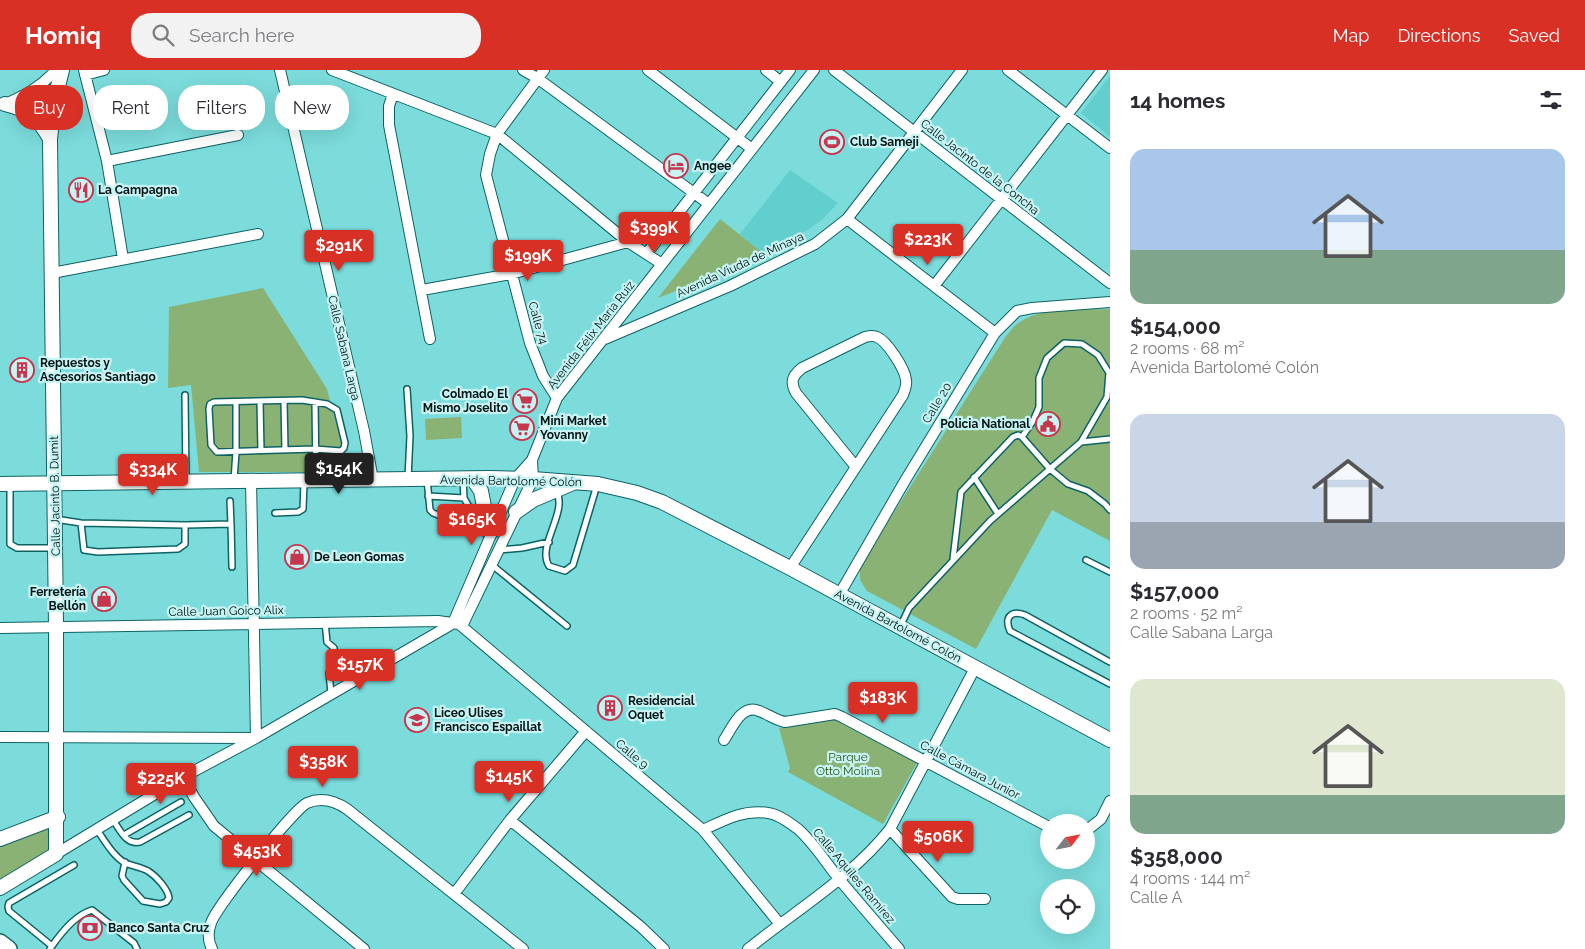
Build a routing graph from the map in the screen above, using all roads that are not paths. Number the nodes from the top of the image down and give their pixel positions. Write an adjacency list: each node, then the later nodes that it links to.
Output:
1 (56, 70): 21 (street)
2 (62, 70): 18 (main road, Calle Jacinto B. Dumit)
3 (104, 70): 15 (street)
4 (280, 70): 74 (street, Calle Sabana Larga)
5 (332, 70): 19 (street)
6 (523, 70): 16 (street)
7 (648, 70): 27 (street)
8 (766, 70): 17 (street)
9 (790, 70): 17 (street)
10 (814, 70): 30 (street, Avenida Félix María Ruiz)
11 (834, 70): 24 (street, Calle Jacinto de la Concha)
12 (962, 70): 24 (street, Avenida Viuda de Minaya)
13 (1008, 70): 22 (street)
14 (1102, 70): 22 (street)
15 (85, 72): 31 (street)
16 (541, 74): 25 (street, Calle 74); 32 (street)
17 (781, 82): 27 (street)
18 (58, 85)
19 (394, 94): 25 (street); 45 (street)
20 (15, 101): 21 (street)
21 (2, 105): 28 (main road)
22 (1067, 116): 29 (street); 33 (street)
23 (51, 130): 28 (main road, Calle Jacinto B. Dumit)
24 (914, 131): 33 (street, Calle Jacinto de la Concha); 35 (street, Avenida Viuda de Minaya)
25 (497, 134): 37 (street); 42 (street, Calle 74)
26 (238, 135): 31 (street)
27 (737, 138): 30 (street); 32 (street)
28 (50, 139): 41 (main road, Calle Jacinto B. Dumit)
29 (1110, 148)
30 (752, 149): 34 (street, Avenida Félix María Ruiz)
31 (107, 161): 39 (street)
32 (693, 194): 34 (street); 38 (street)
33 (1001, 198): 43 (street, Calle Jacinto de la Concha); 44 (street)
34 (709, 204): 40 (street, Avenida Félix María Ruiz)
35 (847, 219): 44 (street); 49 (street, Avenida Viuda de Minaya)
36 (258, 234): 39 (street)
37 (628, 242): 38 (street); 42 (street)
38 (647, 253): 40 (street)
39 (123, 259): 41 (street)
40 (662, 264): 49 (street, Avenida Félix María Ruiz)
41 (52, 273): 79 (main road, Calle Jacinto B. Dumit)
42 (512, 274): 45 (street); 52 (street, Calle 74)
43 (1110, 283)
44 (934, 286): 47 (street)
45 (422, 290): 48 (street)
46 (1110, 302): 47 (street, Calle 20)
47 (995, 333): 105 (street, Calle 20)
48 (430, 340)
49 (603, 340): 52 (street, Avenida Félix María Ruiz)
50 (407, 389): 69 (lane)
51 (185, 395): 75 (lane)
52 (557, 398): 64 (street, Avenida Félix María Ruiz)
53 (284, 400): 54 (lane); 56 (lane); 61 (lane)
54 (260, 401): 55 (lane); 62 (lane)
55 (236, 402): 63 (lane); 63 (lane)
56 (315, 402): 60 (lane); 60 (lane)
57 (1022, 437): 59 (lane); 66 (lane); 67 (lane)
58 (1110, 439): 59 (lane)
59 (1081, 442): 66 (lane)
60 (315, 449): 61 (lane); 77 (lane)
61 (285, 450): 62 (lane)
62 (261, 451): 63 (lane)
63 (236, 452): 73 (lane)
64 (532, 460): 68 (street, Avenida Félix María Ruiz); 72 (street, Avenida Félix María Ruiz)
65 (856, 467): 65 (street); 103 (street)
66 (1050, 469): 86 (lane); 89 (lane)
67 (974, 477): 89 (lane); 99 (lane)
68 (514, 478): 71 (main road, Avenida Bartolomé Colón); 72 (main road, Avenida Bartolomé Colón); 95 (street)
69 (408, 479): 70 (main road, Avenida Bartolomé Colón); 74 (main road, Avenida Bartolomé Colón)
70 (427, 479): 71 (main road, Avenida Bartolomé Colón); 83 (lane)
71 (468, 479): 84 (lane); 95 (main road)
72 (533, 479): 78 (main road, Avenida Bartolomé Colón); 87 (street)
73 (234, 480): 75 (main road, Avenida Bartolomé Colón); 76 (main road, Avenida Bartolomé Colón)
74 (373, 480): 77 (main road, Avenida Bartolomé Colón)
75 (186, 481): 79 (main road, Avenida Bartolomé Colón)
76 (251, 481): 77 (main road, Avenida Bartolomé Colón); 107 (street)
77 (310, 481): 88 (lane)
78 (575, 482): 81 (main road, Avenida Bartolomé Colón); 82 (main road)
79 (55, 483): 80 (main road, Avenida Bartolomé Colón); 91 (main road, Calle Jacinto B. Dumit)
80 (5, 484): 97 (lane)
81 (598, 484): 96 (lane); 103 (main road, Avenida Bartolomé Colón)
82 (555, 491): 87 (main road); 96 (lane)
83 (428, 496): 84 (lane); 90 (lane)
84 (464, 498): 95 (lane)
85 (230, 501): 93 (lane)
86 (1110, 510)
87 (516, 512): 98 (street)
88 (274, 513)
89 (998, 514): 99 (lane)
90 (441, 516)
91 (54, 519): 92 (lane); 97 (main road, Calle Jacinto B. Dumit)
92 (80, 522): 94 (lane); 94 (lane)
93 (231, 524): 94 (lane); 102 (lane)
94 (185, 525)
95 (491, 533): 108 (street)
96 (549, 542): 98 (lane)
97 (56, 548): 109 (main road, Calle Jacinto B. Dumit)
98 (498, 550): 101 (street)
99 (953, 560): 111 (lane)
100 (1086, 560): 104 (lane)
101 (491, 564): 108 (street); 110 (lane)
102 (232, 567)
103 (790, 568): 105 (main road, Avenida Bartolomé Colón)
104 (1110, 572)
105 (839, 594): 111 (main road, Avenida Bartolomé Colón)
106 (325, 622): 107 (street, Calle Juan Goico Alix); 108 (street, Calle Juan Goico Alix); 116 (lane)
107 (255, 623): 109 (street, Calle Juan Goico Alix); 120 (street)
108 (456, 624): 116 (street); 117 (street, Calle 9)
109 (56, 626): 112 (street, Calle Juan Goico Alix); 119 (main road, Calle Jacinto B. Dumit)
110 (568, 626)
111 (900, 627): 114 (main road, Avenida Bartolomé Colón)
112 (0, 628)
113 (1110, 662): 115 (lane)
114 (975, 668): 122 (main road, Avenida Bartolomé Colón); 123 (street)
115 (1110, 684)
116 (332, 694): 120 (street)
117 (586, 731): 130 (street); 135 (street, Calle 9)
118 (0, 737): 119 (street)
119 (57, 737): 120 (street); 128 (main road, Calle Jacinto B. Dumit)
120 (256, 738): 124 (street)
121 (724, 740): 123 (street, Calle Cámara Junior)
122 (1110, 740)
123 (926, 761): 131 (street, Calle Cámara Junior); 133 (street)
124 (182, 777): 129 (street); 139 (street)
125 (181, 802): 136 (lane)
126 (1110, 802): 132 (street)
127 (189, 814): 136 (lane)
128 (58, 817): 137 (main road); 138 (main road, Calle Jacinto B. Dumit)
129 (112, 820): 134 (street); 136 (lane)
130 (510, 820): 144 (street); 154 (street)
131 (1040, 822)
132 (1095, 824)
133 (890, 829): 142 (street); 145 (street)
134 (96, 830): 138 (street); 140 (lane)
135 (703, 830): 142 (street, Calle Aquiles Ramírez); 146 (street, Calle 9)
136 (124, 835)
137 (0, 839)
138 (56, 854): 143 (main road)
139 (256, 860): 144 (street); 151 (street); 152 (street)
140 (125, 862): 140 (lane)
141 (74, 866): 148 (lane)
142 (840, 879): 146 (street); 156 (street, Calle Aquiles Ramírez)
143 (0, 888)
144 (454, 894): 153 (street)
145 (985, 899)
146 (779, 923): 155 (street)
147 (0, 942): 149 (main road)
148 (51, 947): 150 (lane)
149 (9, 949)
150 (137, 949)
151 (212, 949)
152 (364, 949)
153 (523, 949)
154 (664, 949)
155 (748, 949)
156 (899, 949)

